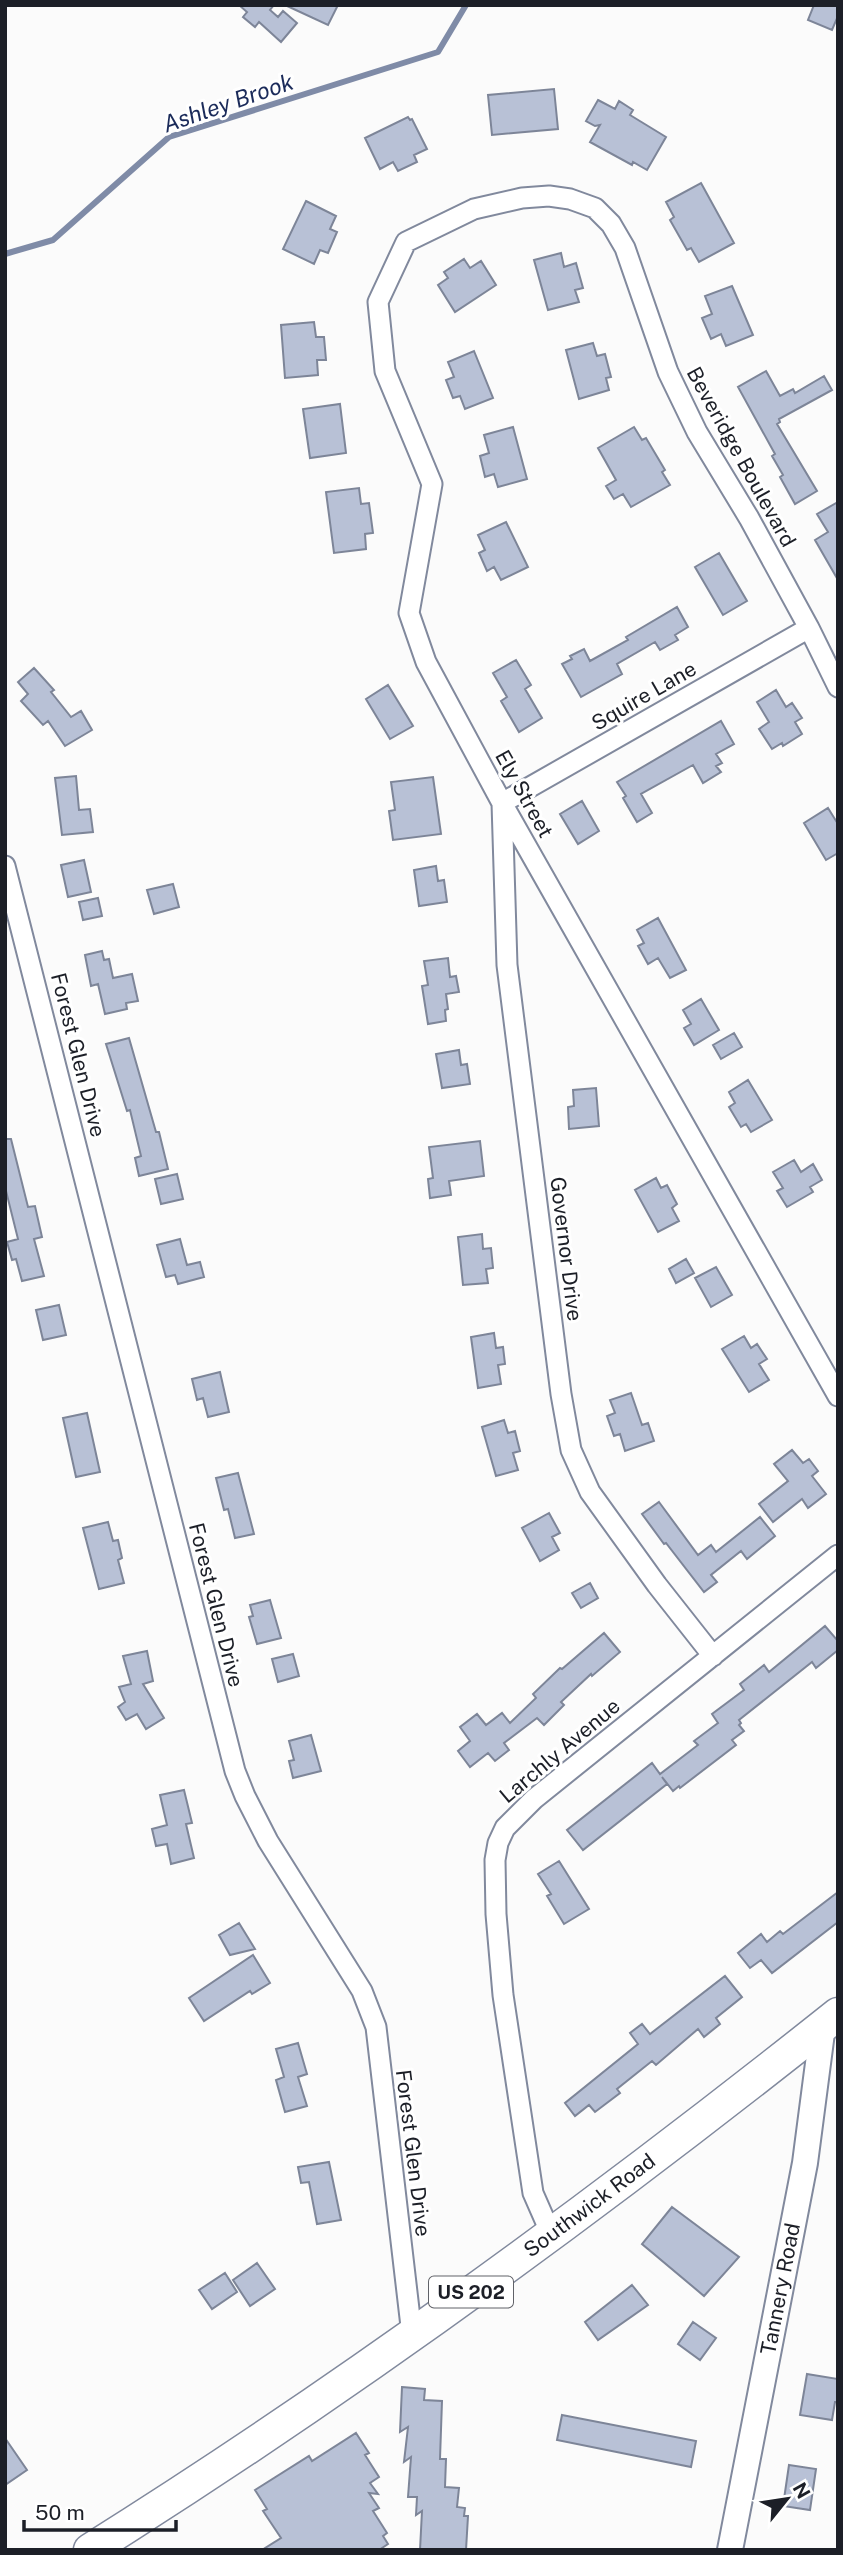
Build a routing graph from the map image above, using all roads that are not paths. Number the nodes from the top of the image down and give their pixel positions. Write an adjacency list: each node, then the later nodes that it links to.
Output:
1 (474, 208): 2 (street, Beveridge Boulevard); 4 (street, Ely Street)
2 (809, 628): 3 (street, Beveridge Boulevard); 4 (street, Squire Lane)
3 (838, 687)
4 (502, 803): 6 (street, Ely Street); 8 (street, Governor Drive)
5 (5, 866): 11 (street, Forest Glen Drive)
6 (838, 1396)
7 (838, 1555): 8 (street, Larchly Avenue)
8 (713, 1656): 10 (street, Larchly Avenue)
9 (831, 2020): 10 (highway, Southwick Road / US 202); 13 (street, Tannery Road)
10 (551, 2234): 11 (highway, Southwick Road / US 202)
11 (412, 2335): 12 (highway, Southwick Road / US 202)
12 (90, 2550)
13 (730, 2550)

